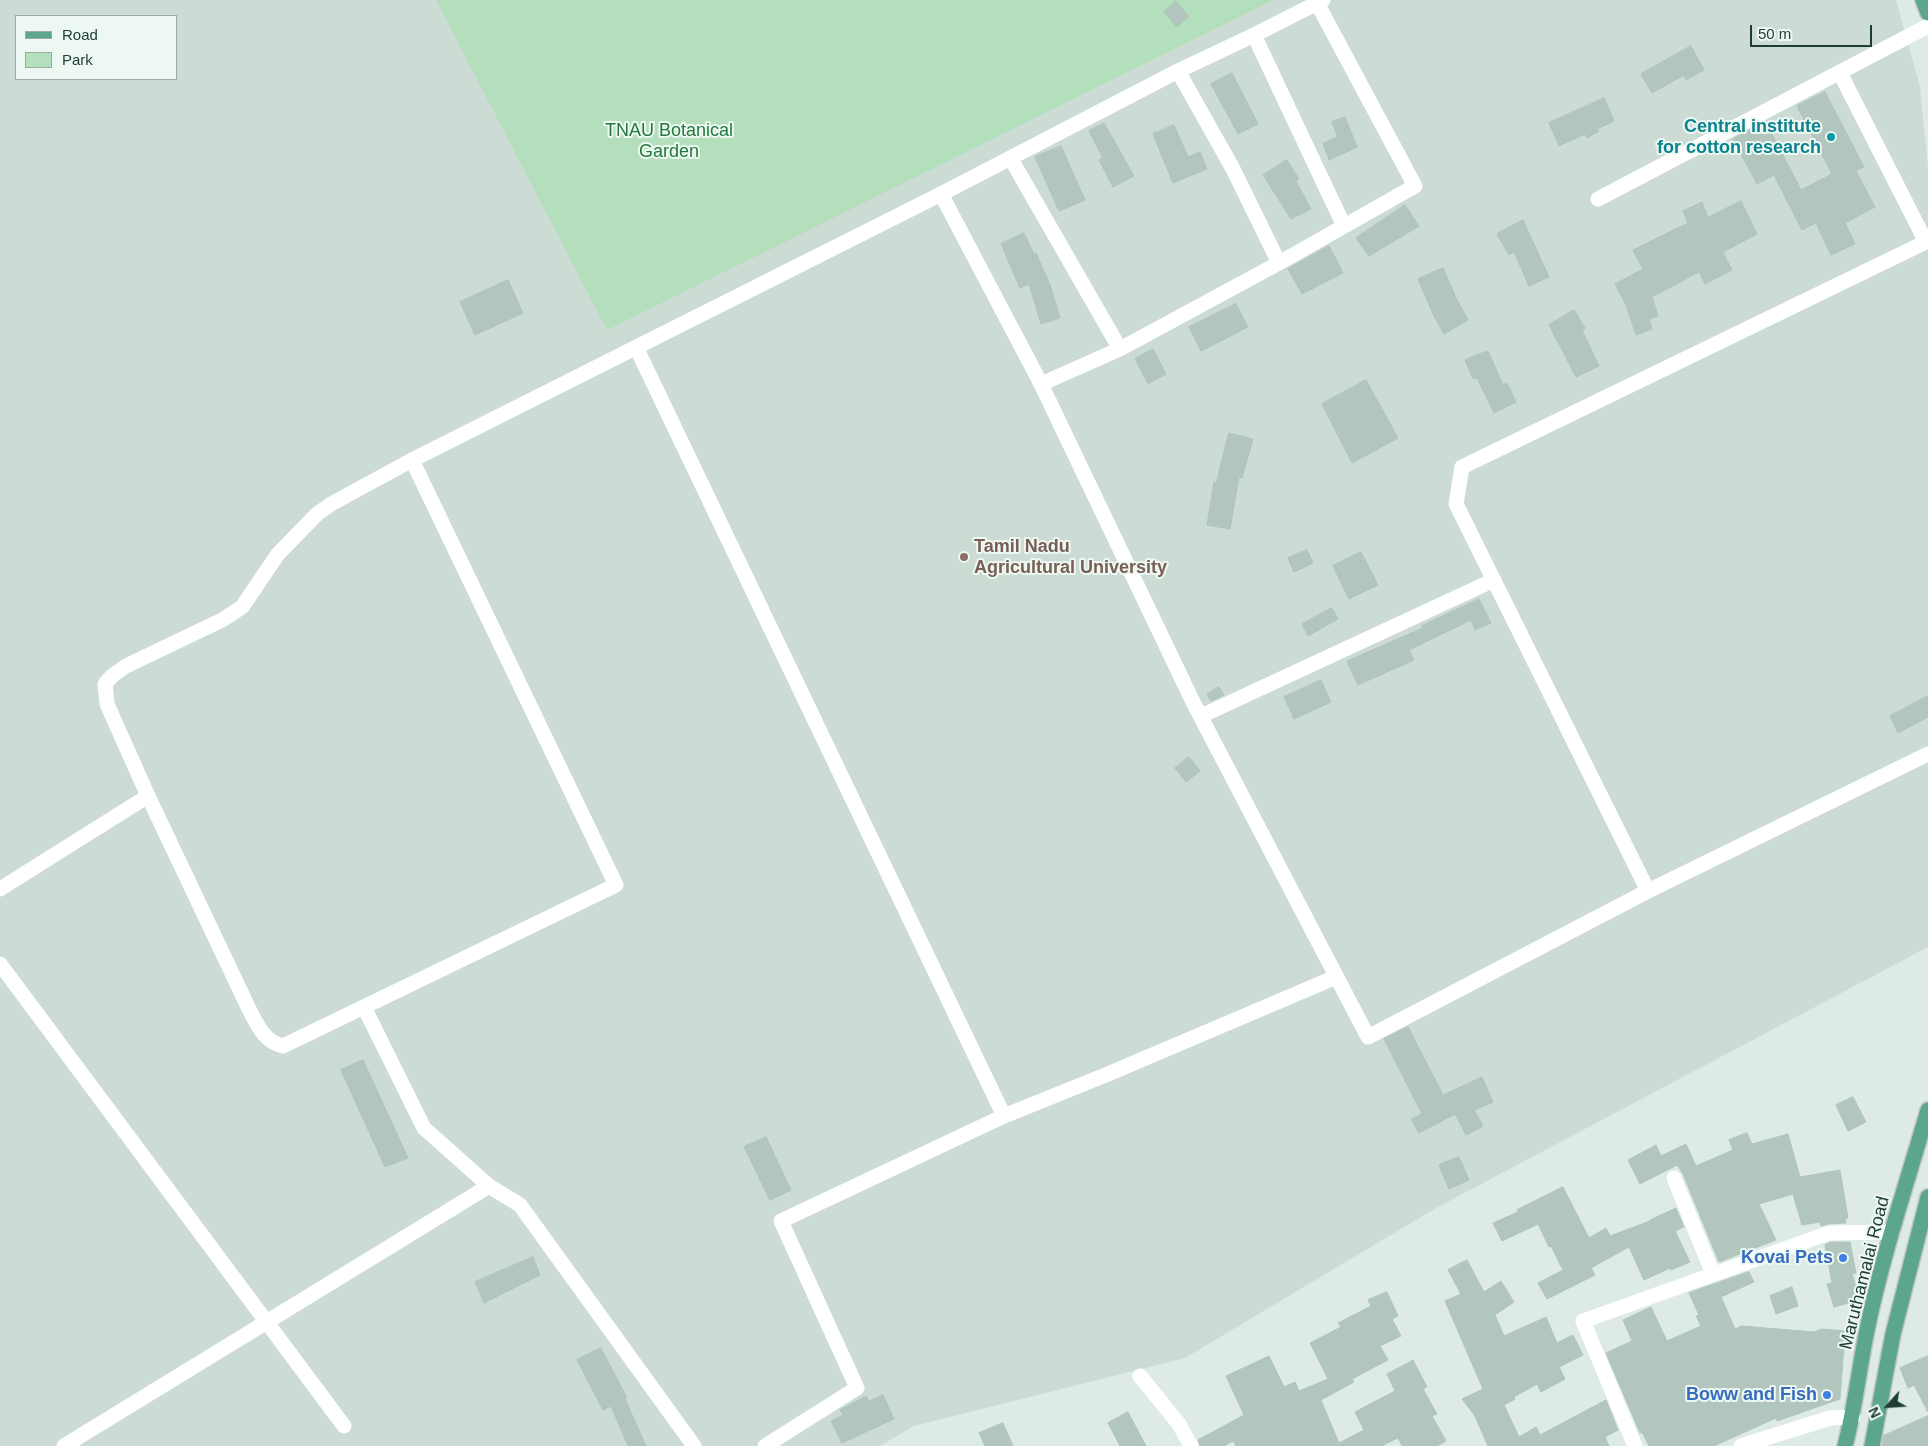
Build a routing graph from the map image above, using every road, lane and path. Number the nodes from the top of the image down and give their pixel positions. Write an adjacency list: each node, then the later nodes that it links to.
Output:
1 (1923, 0): 3 (main road)
2 (1320, 1): 5 (street); 11 (street)
3 (1928, 13)
4 (1928, 26): 7 (street)
5 (1254, 36): 6 (street); 11 (street)
6 (1178, 71): 8 (street); 12 (street)
7 (1840, 73): 10 (street); 17 (street)
8 (1011, 159): 9 (street); 14 (street)
9 (941, 194): 13 (street); 15 (street)
10 (1598, 200)
11 (1344, 226): 12 (street)
12 (1279, 263): 14 (street)
13 (636, 347): 16 (street); 27 (street)
14 (1120, 349): 15 (street)
15 (1041, 384): 18 (street)
16 (412, 460): 20 (street); 25 (street)
17 (1494, 580): 18 (street); 22 (street)
18 (1201, 716): 24 (street)
19 (1928, 754): 22 (street)
20 (148, 796): 21 (street); 25 (street)
21 (0, 889)
22 (1648, 891): 24 (street)
23 (0, 964): 33 (street)
24 (1336, 977): 27 (street)
25 (364, 1007): 29 (street)
26 (1928, 1110): 31 (main road, Maruthamalai Road)
27 (1004, 1116): 39 (street)
28 (1674, 1178): 32 (street)
29 (489, 1186): 33 (street); 38 (street)
30 (1928, 1197): 44 (main road)
31 (1892, 1232): 32 (street); 35 (main road, Maruthamalai Road)
32 (1713, 1274): 41 (street)
33 (267, 1323): 36 (street); 37 (street)
34 (1140, 1376): 40 (street)
35 (1853, 1417): 42 (street); 43 (main road, Maruthamalai Road)
36 (344, 1426)
37 (64, 1446)
38 (694, 1446)
39 (765, 1446)
40 (1191, 1446)
41 (1635, 1446)
42 (1741, 1446)
43 (1845, 1446)
44 (1872, 1446)

